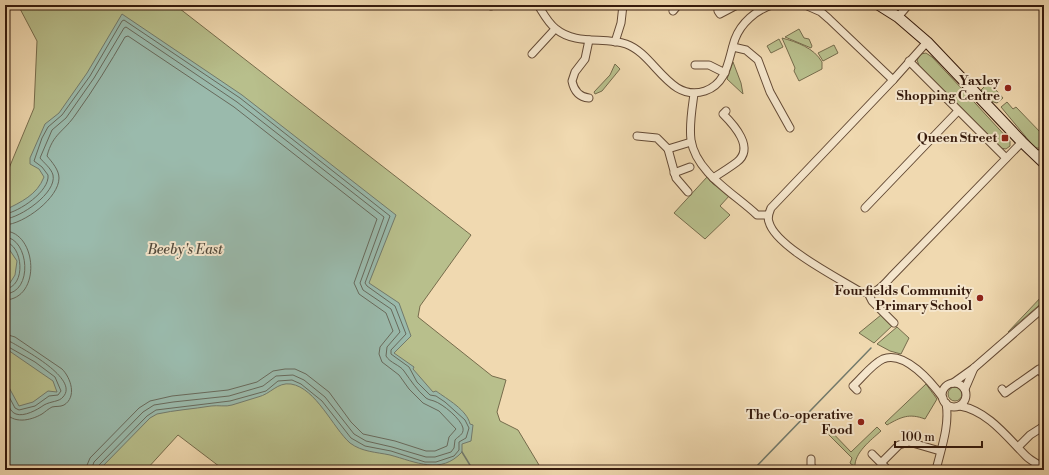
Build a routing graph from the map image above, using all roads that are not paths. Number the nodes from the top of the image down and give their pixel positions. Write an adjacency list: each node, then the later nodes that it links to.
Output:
1 (538, 5): 11 (street)
2 (623, 5): 13 (street)
3 (737, 5): 9 (street)
4 (772, 5): 8 (street)
5 (805, 5): 20 (street)
6 (879, 5): 10 (main road)
7 (908, 5): 10 (street)
8 (755, 8): 15 (street)
9 (718, 11)
10 (898, 17): 14 (main road)
11 (555, 29): 12 (street); 16 (street)
12 (589, 40): 13 (street); 22 (street)
13 (615, 42): 21 (street)
14 (927, 42): 17 (street); 28 (main road)
15 (733, 47): 19 (street); 25 (street)
16 (532, 54)
17 (909, 61): 20 (street); 23 (street)
18 (697, 64): 19 (street)
19 (725, 73): 21 (street)
20 (893, 80): 37 (street)
21 (694, 94): 27 (street)
22 (589, 98)
23 (958, 111): 31 (street); 36 (street)
24 (723, 114): 34 (street)
25 (790, 128)
26 (637, 136): 29 (street)
27 (691, 142): 29 (street); 34 (street)
28 (1022, 142): 30 (main road); 31 (street)
29 (668, 149): 33 (street)
30 (1042, 156)
31 (1006, 158): 38 (street)
32 (690, 167): 33 (street)
33 (674, 173): 35 (street)
34 (713, 178): 37 (street)
35 (688, 192)
36 (865, 208)
37 (768, 215): 38 (street)
38 (868, 293): 40 (street)
39 (1044, 307): 41 (street)
40 (894, 323)
41 (974, 368): 44 (street); 47 (street)
42 (1044, 376): 45 (street)
43 (930, 381): 44 (street); 46 (street); 48 (street)
44 (950, 384): 47 (street); 48 (street)
45 (1002, 389)
46 (857, 390)
47 (966, 392): 49 (street); 50 (street)
48 (944, 400): 49 (street); 51 (street)
49 (957, 406): 50 (street); 51 (street)
50 (980, 414): 53 (street)
51 (946, 423): 54 (street)
52 (1044, 426): 53 (street)
53 (1018, 447): 57 (street)
54 (940, 452): 56 (street); 59 (street)
55 (872, 454): 56 (street)
56 (881, 463): 58 (street)
57 (1044, 468)
58 (887, 470)
59 (936, 470)

